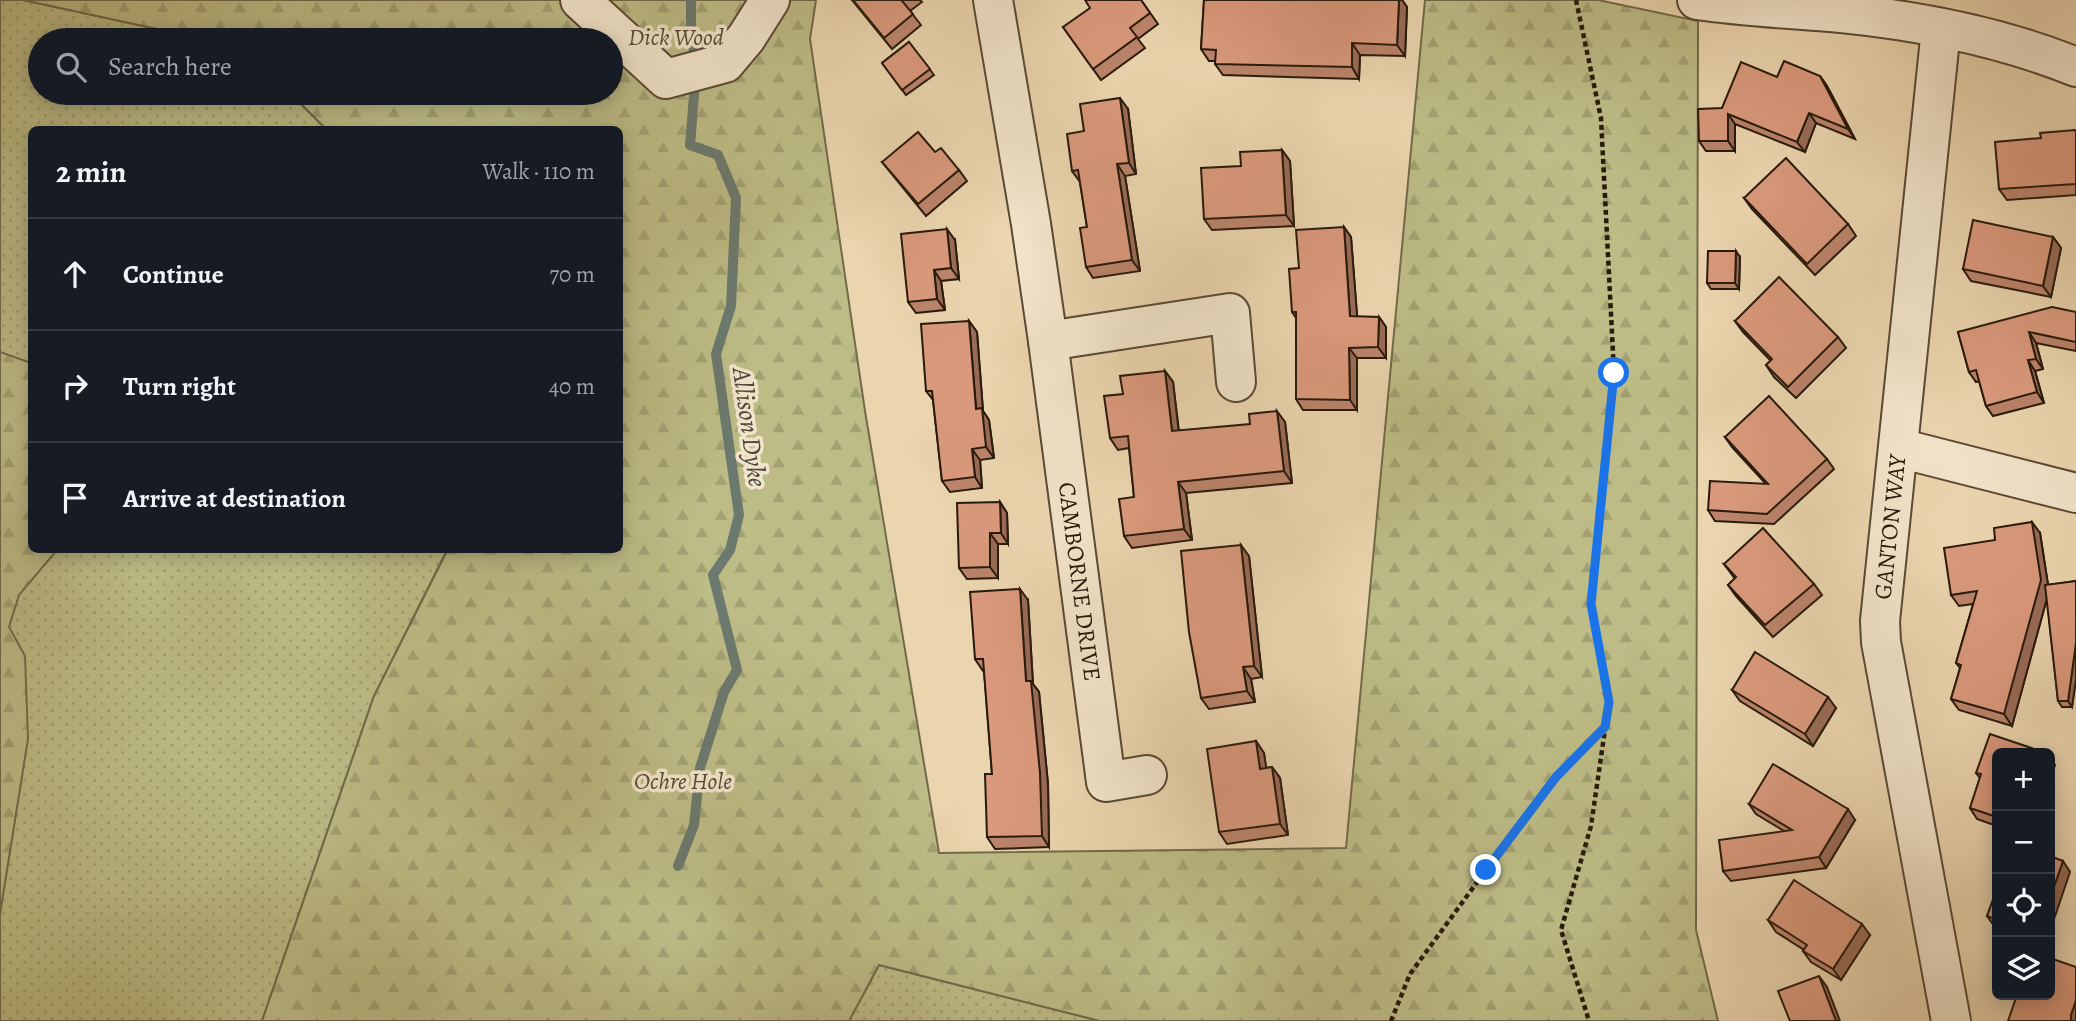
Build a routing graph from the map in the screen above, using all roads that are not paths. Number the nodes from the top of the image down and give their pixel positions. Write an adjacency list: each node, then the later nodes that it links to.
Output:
1 (580, 0): 5 (street)
2 (770, 0): 7 (street)
3 (993, 0): 9 (street, CAMBORNE DRIVE)
4 (1697, 0): 6 (street)
5 (610, 28)
6 (1941, 29): 8 (street); 11 (street, GANTON WAY)
7 (623, 40)
8 (2076, 67)
9 (1048, 341): 10 (street); 13 (street, CAMBORNE DRIVE)
10 (1236, 382)
11 (1899, 448): 12 (street); 14 (street, GANTON WAY)
12 (2076, 493)
13 (1147, 775)
14 (1951, 1021)

